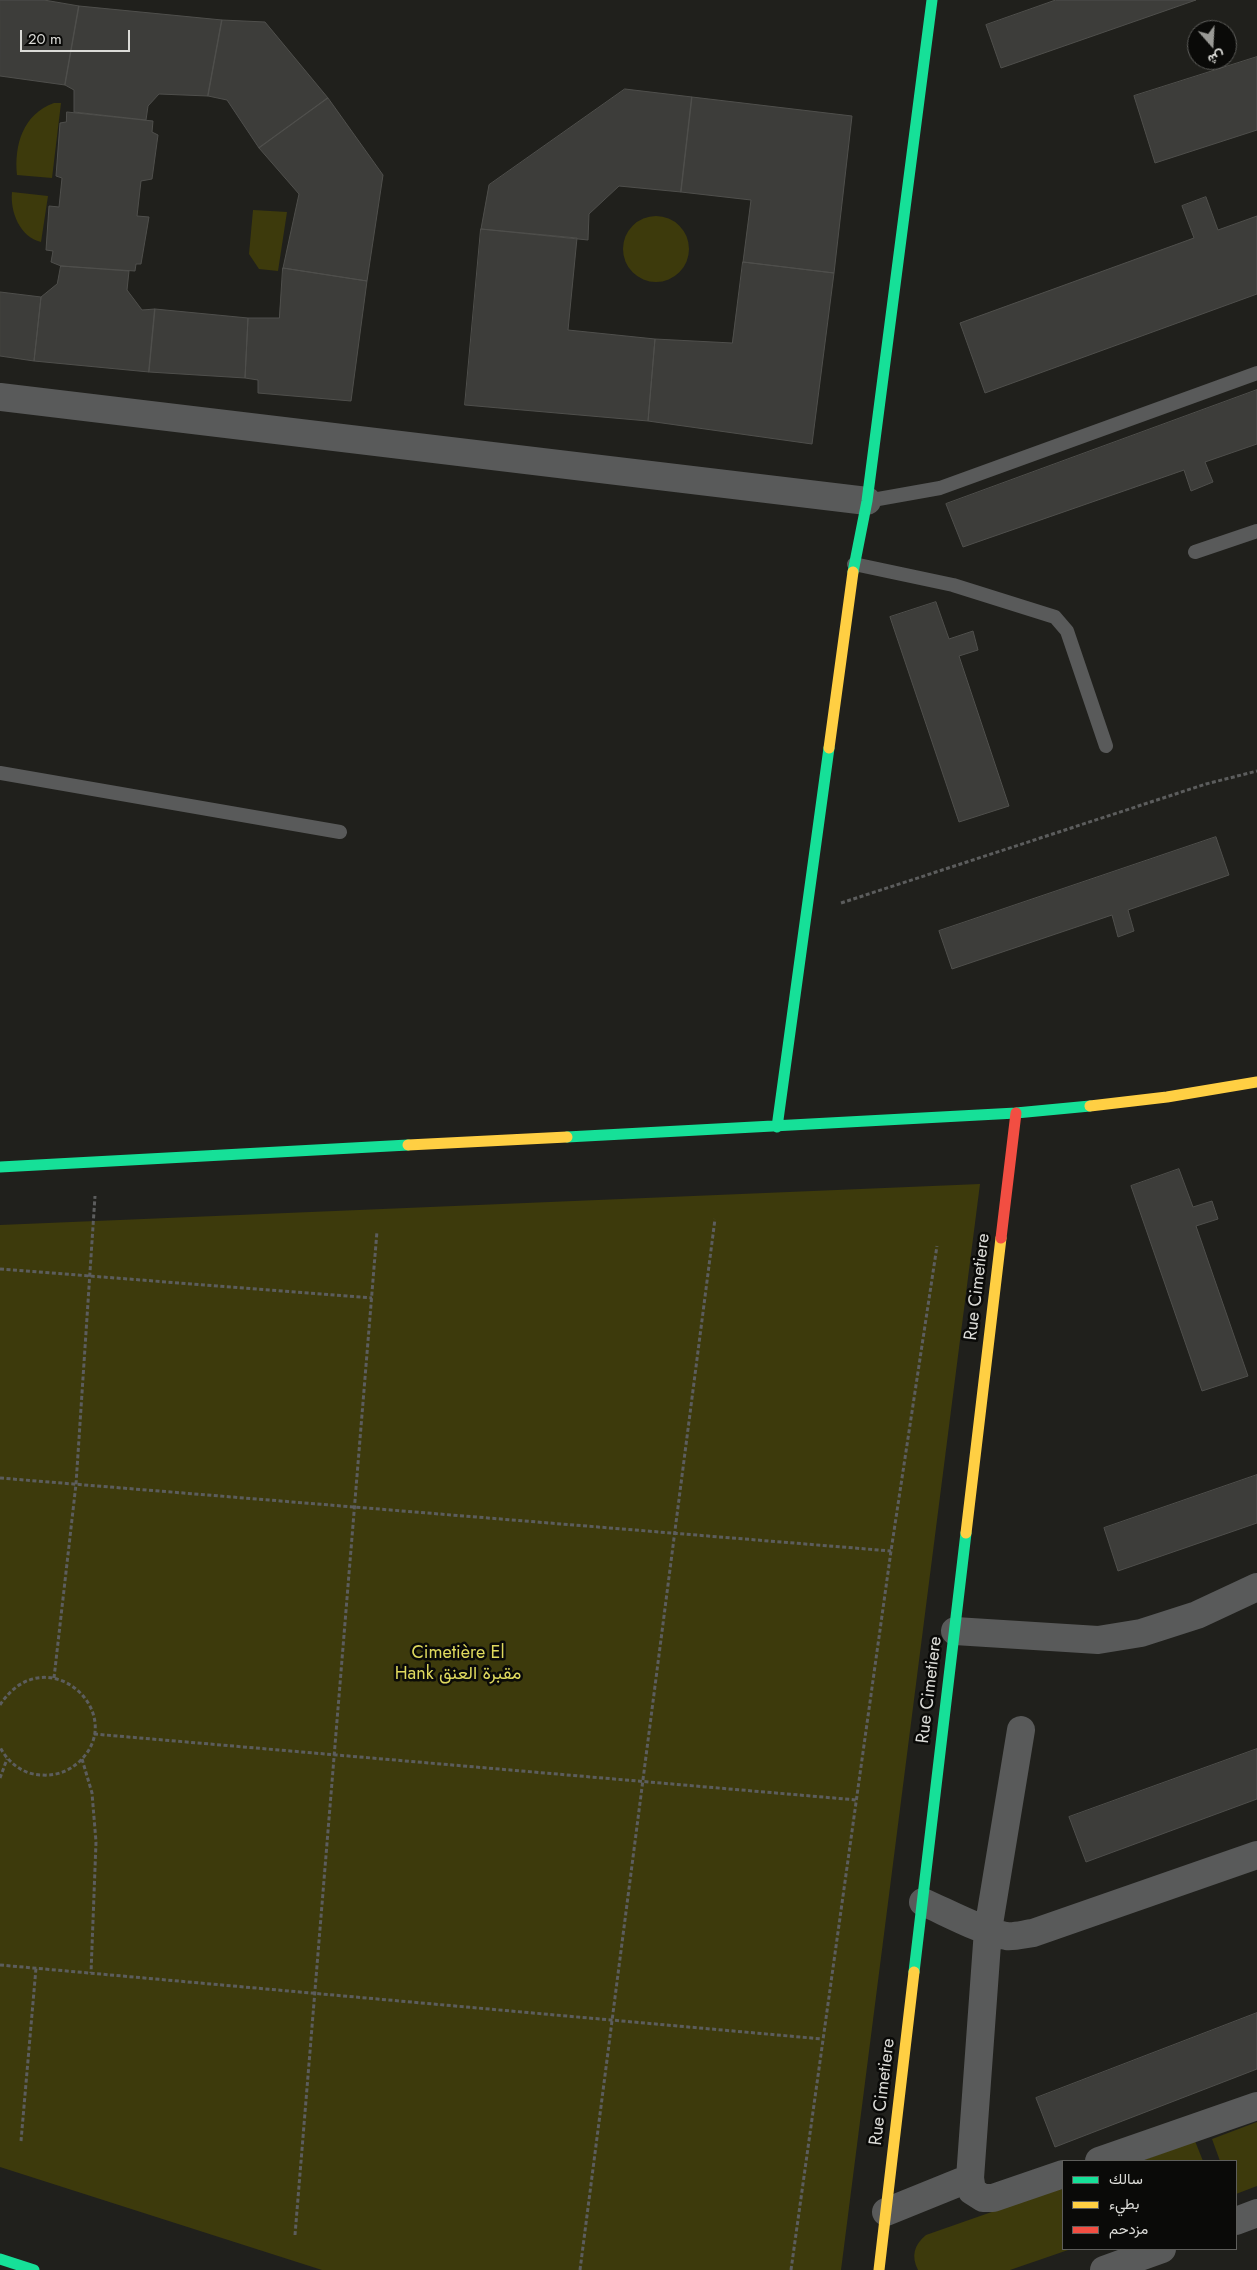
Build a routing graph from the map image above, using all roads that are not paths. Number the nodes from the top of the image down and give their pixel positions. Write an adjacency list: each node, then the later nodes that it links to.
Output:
1 (932, 0): 4 (street)
2 (1257, 373): 4 (lane)
3 (0, 397): 4 (street)
4 (866, 501): 7 (street)
5 (1257, 531): 6 (lane)
6 (1195, 552)
7 (854, 564): 8 (lane); 13 (street)
8 (1106, 746)
9 (0, 773): 10 (lane)
10 (340, 832)
11 (1257, 1082): 12 (street)
12 (1016, 1113): 13 (street); 16 (street, Rue Cimetiere)
13 (777, 1127): 14 (street)
14 (0, 1168)
15 (1257, 1587): 16 (street)
16 (955, 1631): 19 (street, Rue Cimetiere)
17 (1020, 1730): 20 (street)
18 (1257, 1855): 20 (street)
19 (923, 1902): 20 (street); 25 (street, Rue Cimetiere)
20 (988, 1930): 24 (street)
21 (1257, 2106): 22 (street)
22 (1101, 2160)
23 (1062, 2174): 24 (street)
24 (970, 2178): 25 (street)
25 (886, 2212): 31 (street, Rue Cimetiere)
26 (1257, 2214): 27 (street)
27 (1237, 2221)
28 (1159, 2250): 32 (street)
29 (0, 2259): 30 (street)
30 (34, 2270)
31 (879, 2270)
32 (1104, 2270)

